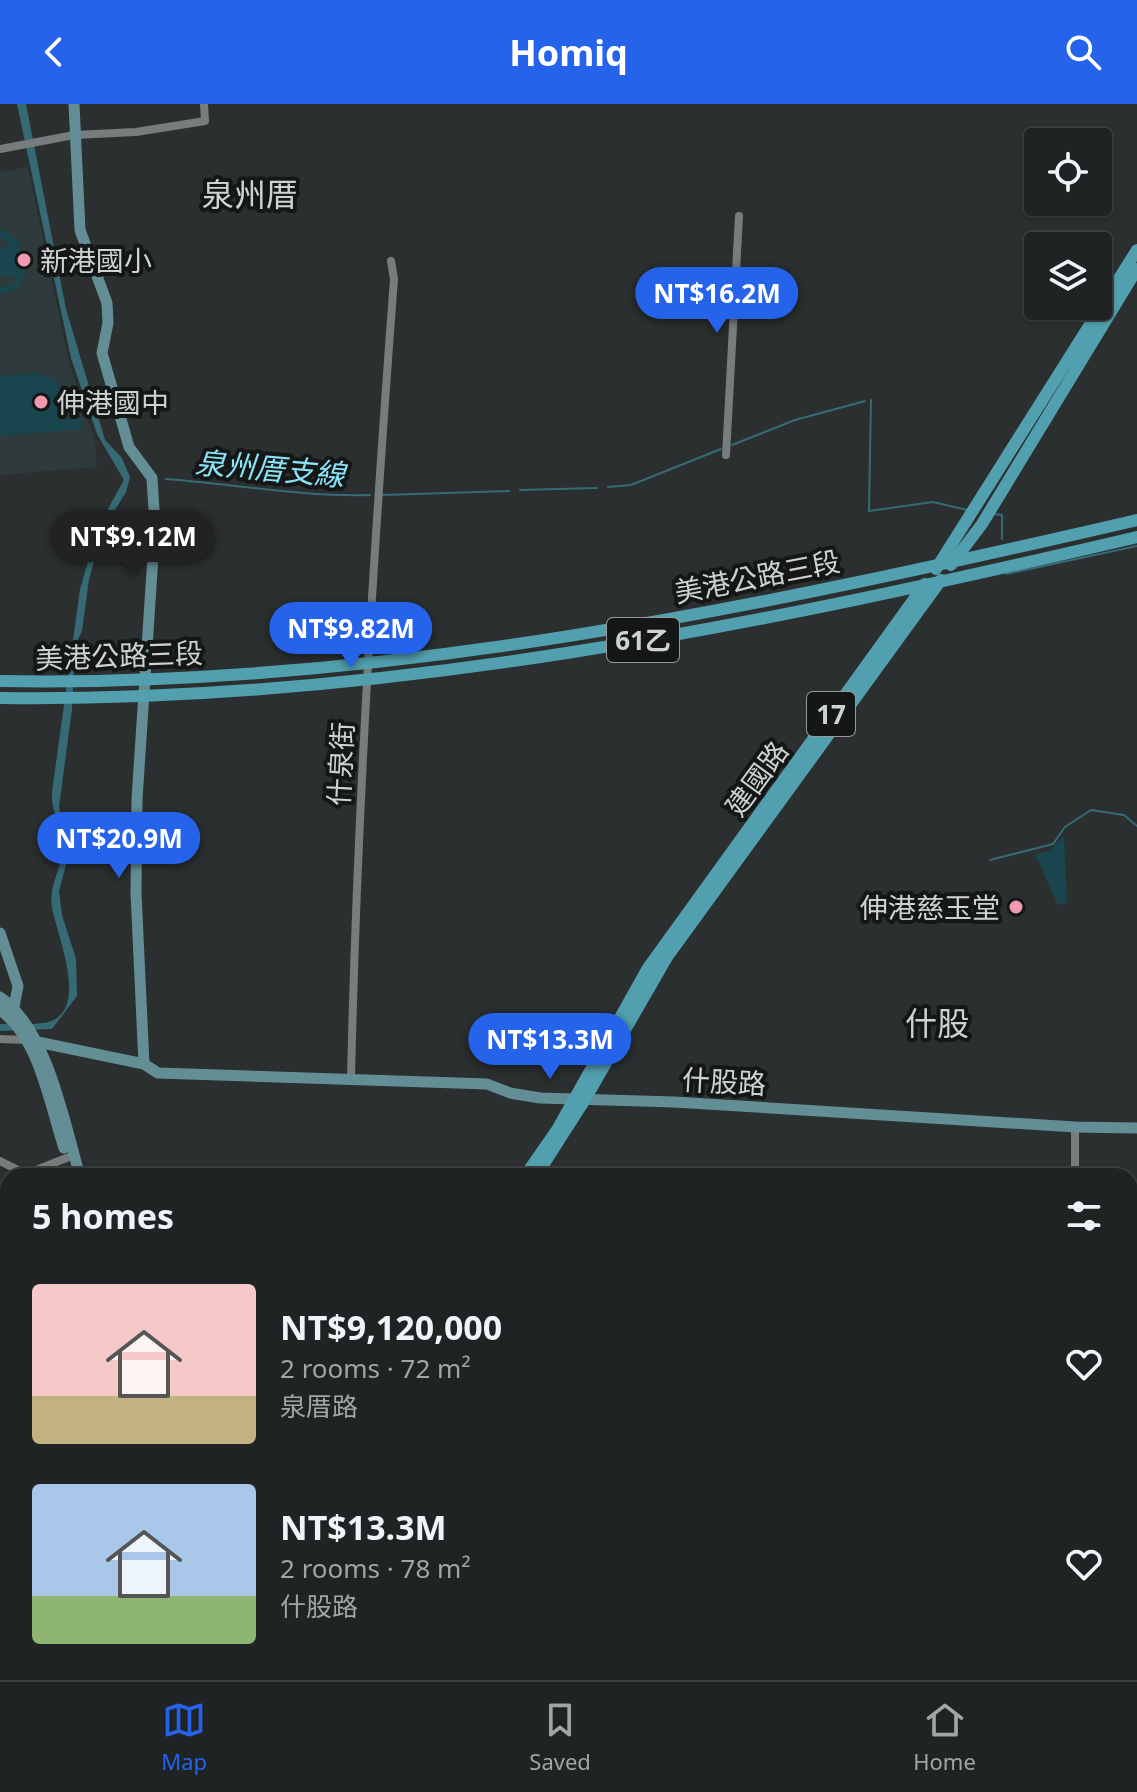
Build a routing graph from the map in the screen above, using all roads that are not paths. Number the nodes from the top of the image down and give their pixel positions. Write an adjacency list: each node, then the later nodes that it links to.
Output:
1 (74, 104): 3 (street)
2 (204, 104): 3 (street)
3 (74, 135): 4 (street); 17 (street)
4 (0, 149)
5 (739, 216): 9 (street)
6 (1137, 250): 13 (main road, 建國路 / 17)
7 (391, 261): 16 (street, 什泉街)
8 (1137, 269): 12 (main road, 建國路 / 17)
9 (726, 455)
10 (1137, 520): 12 (main road, 美港公路三段 / 61乙)
11 (1137, 537): 14 (main road, 美港公路三段 / 61乙)
12 (953, 563): 13 (main road, 美港公路三段 / 61乙); 14 (main road, 建國路 / 17)
13 (938, 566): 15 (main road, 建國路 / 17); 16 (main road, 美港公路三段 / 61乙)
14 (939, 583): 15 (main road, 美港公路三段 / 61乙); 22 (main road, 建國路 / 17)
15 (923, 586): 18 (main road, 美港公路三段 / 61乙); 22 (main road, 建國路 / 17)
16 (367, 663): 17 (main road, 美港公路三段 / 61乙); 18 (street, 什泉街)
17 (144, 679): 19 (main road, 美港公路三段 / 61乙); 20 (street)
18 (366, 680): 20 (main road, 美港公路三段 / 61乙); 30 (street, 什泉街)
19 (0, 681)
20 (143, 696): 21 (main road, 美港公路三段 / 61乙); 29 (street)
21 (0, 698)
22 (772, 805): 31 (main road, 建國路 / 17)
23 (0, 933): 25 (street)
24 (0, 997): 25 (street)
25 (12, 1006): 27 (street)
26 (0, 1010): 27 (street)
27 (25, 1030): 28 (street); 29 (street, 什股路); 34 (street)
28 (0, 1039)
29 (144, 1064): 30 (street, 什股路)
30 (351, 1078): 31 (street, 什股路)
31 (578, 1100): 32 (street, 什股路); 38 (main road, 建國路 / 17); 39 (main road, 建國路 / 17)
32 (1075, 1127): 33 (street, 什股路); 40 (street)
33 (1137, 1128)
34 (71, 1156): 35 (street); 36 (street); 37 (street)
35 (41, 1168)
36 (72, 1168)
37 (76, 1168)
38 (531, 1168)
39 (540, 1168)
40 (1075, 1168)

